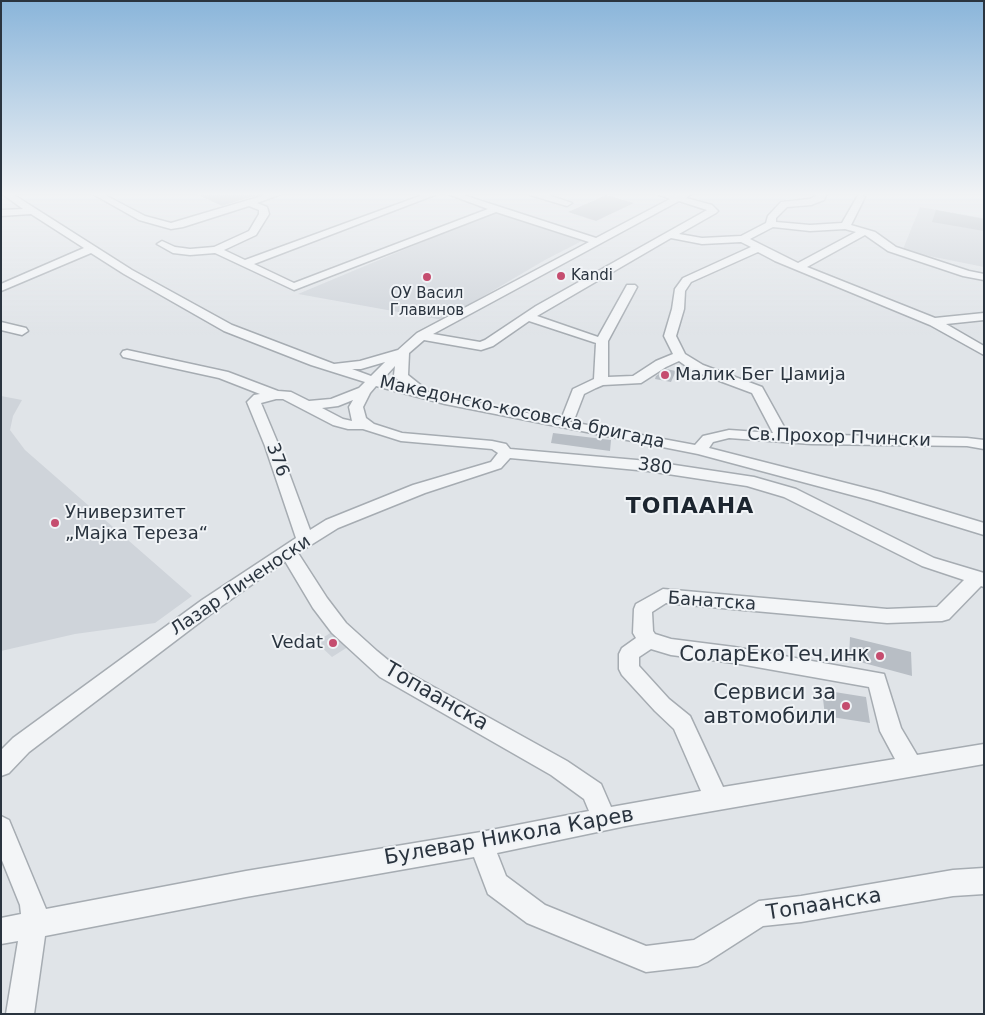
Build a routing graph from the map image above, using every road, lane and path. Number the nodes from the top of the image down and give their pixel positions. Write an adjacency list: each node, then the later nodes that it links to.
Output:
1 (78, 240): 16 (street, Македонско-косовска бригада)
2 (240, 240): 17 (street)
3 (308, 240): 18 (street)
4 (414, 240): 21 (street)
5 (593, 240): 13 (street)
6 (601, 240): 13 (street)
7 (660, 240): 24 (street)
8 (694, 240): 9 (street)
9 (724, 240)
10 (745, 240): 15 (street)
11 (848, 240): 19 (street)
12 (879, 240): 20 (street)
13 (598, 242): 29 (street)
14 (162, 244): 17 (street)
15 (758, 248): 19 (street); 34 (street)
16 (91, 249): 23 (street); 35 (street, Македонско-косовска бригада)
17 (216, 250): 18 (street)
18 (244, 264): 21 (street)
19 (799, 267): 26 (street)
20 (984, 277)
21 (294, 287)
22 (632, 287): 30 (street)
23 (1, 288)
24 (527, 316): 29 (street); 30 (street)
25 (984, 316): 26 (street)
26 (934, 322): 31 (street)
27 (1, 326): 28 (street)
28 (22, 331)
29 (420, 336): 32 (street)
30 (602, 341): 36 (street)
31 (984, 351)
32 (403, 352): 35 (street); 37 (street); 39 (street)
33 (127, 354): 38 (street)
34 (680, 356): 36 (street); 43 (street)
35 (322, 364): 37 (street, Македонско-косовска бригада)
36 (601, 380): 41 (street)
37 (369, 386): 39 (street, Македонско-косовска бригада); 40 (street); 42 (street)
38 (276, 395): 40 (street); 50 (street, 376)
39 (432, 397): 45 (street, Македонско-косовска бригада)
40 (305, 406): 42 (street)
41 (569, 417)
42 (364, 425): 47 (street, 380)
43 (783, 438): 44 (street, Св.Прохор Пчински); 46 (street, Св.Прохор Пчински)
44 (984, 445)
45 (676, 446): 46 (street, Македонско-косовска бригада); 48 (street)
46 (699, 450): 49 (street, Македонско-косовска бригада)
47 (505, 452): 48 (street, 380); 50 (street, Лазар Личеноски)
48 (628, 464): 51 (street, 380)
49 (984, 529)
50 (297, 546): 54 (street, Лазар Личеноски); 57 (street, Топаанска)
51 (981, 579): 52 (street, Банатска)
52 (648, 640): 55 (street); 56 (street)
53 (984, 754): 55 (street, Булевар Никола Карев)
54 (1, 766)
55 (912, 766): 56 (street, Булевар Никола Карев)
56 (717, 800): 57 (street, Булевар Никола Карев)
57 (604, 820): 59 (street, Булевар Никола Карев)
58 (1, 828): 61 (street)
59 (481, 844): 60 (street, Топаанска); 61 (street, Булевар Никола Карев)
60 (984, 881)
61 (34, 924): 62 (street, Булевар Никола Карев); 63 (street)
62 (1, 931)
63 (20, 1014)

